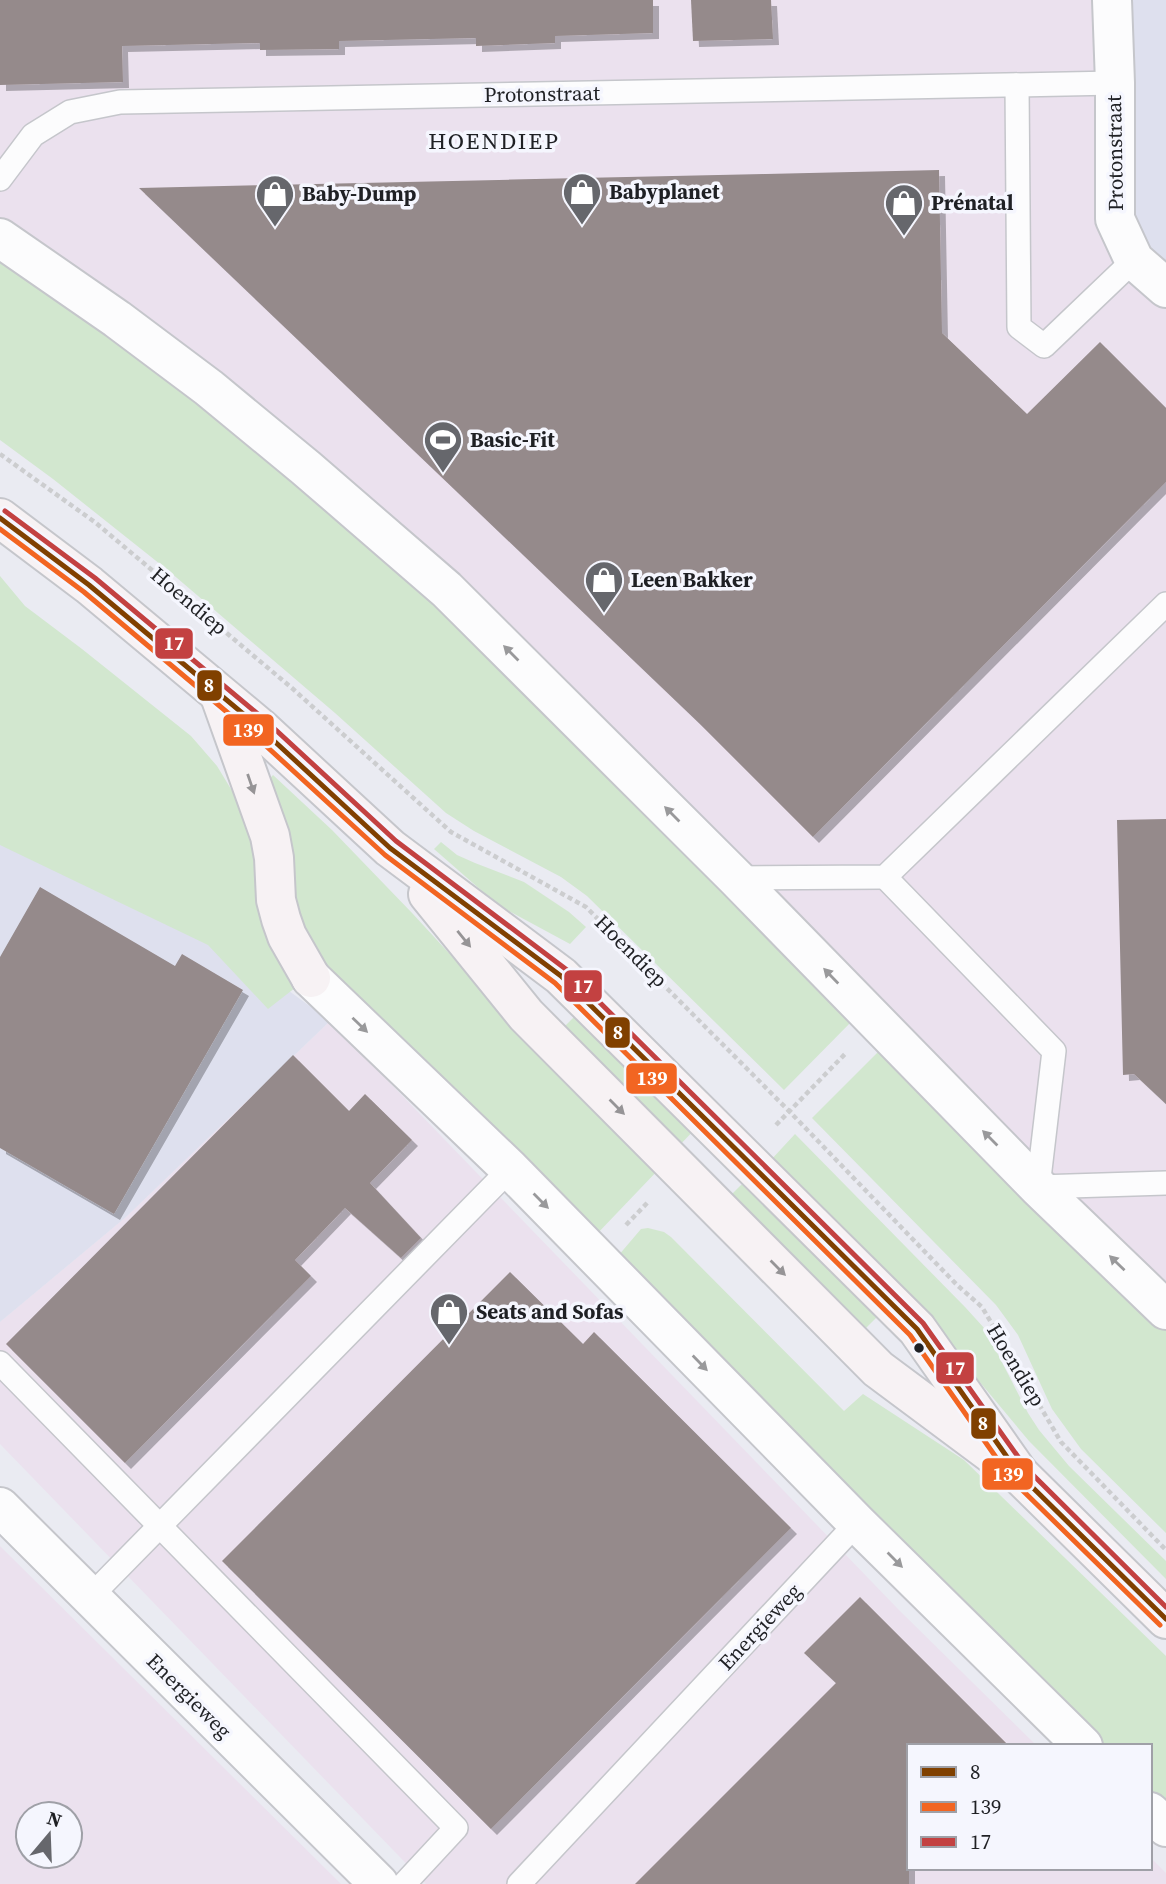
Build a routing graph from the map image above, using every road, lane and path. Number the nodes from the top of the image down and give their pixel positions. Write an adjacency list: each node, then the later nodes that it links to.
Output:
1 (1112, 0): 2 (street, Protonstraat)
2 (1115, 83): 3 (lane, Protonstraat); 6 (street, Protonstraat)
3 (1017, 85): 4 (lane, Protonstraat); 6 (lane)
4 (0, 179)
5 (0, 238): 14 (street, one-way to 5)
6 (1134, 260): 7 (street, Protonstraat)
7 (1166, 288)
8 (0, 454): 25 (path, Hoendiep)
9 (0, 518): 11 (main road)
10 (1166, 604): 13 (lane)
11 (220, 696): 12 (main road); 15 (main road, one-way to 15)
12 (390, 848): 21 (main road, one-way to 21); 21 (main road)
13 (885, 877): 14 (lane); 18 (lane)
14 (736, 878): 18 (street, one-way to 14)
15 (312, 978): 16 (street, one-way to 16)
16 (509, 1169): 23 (street, one-way to 23); 24 (lane)
17 (1166, 1183): 18 (lane)
18 (1038, 1187): 19 (street, one-way to 18)
19 (1166, 1310)
20 (0, 1363): 24 (lane)
21 (1019, 1474): 27 (main road)
22 (0, 1507): 26 (street, Energieweg)
23 (857, 1522): 28 (street, one-way to 28); 33 (lane, Energieweg)
24 (160, 1525): 26 (lane); 32 (lane)
25 (1166, 1550)
26 (90, 1597): 31 (street, Energieweg)
27 (1166, 1619)
28 (1081, 1744)
29 (1152, 1814): 30 (street)
30 (1166, 1827)
31 (379, 1884)
32 (404, 1884)
33 (519, 1884)

